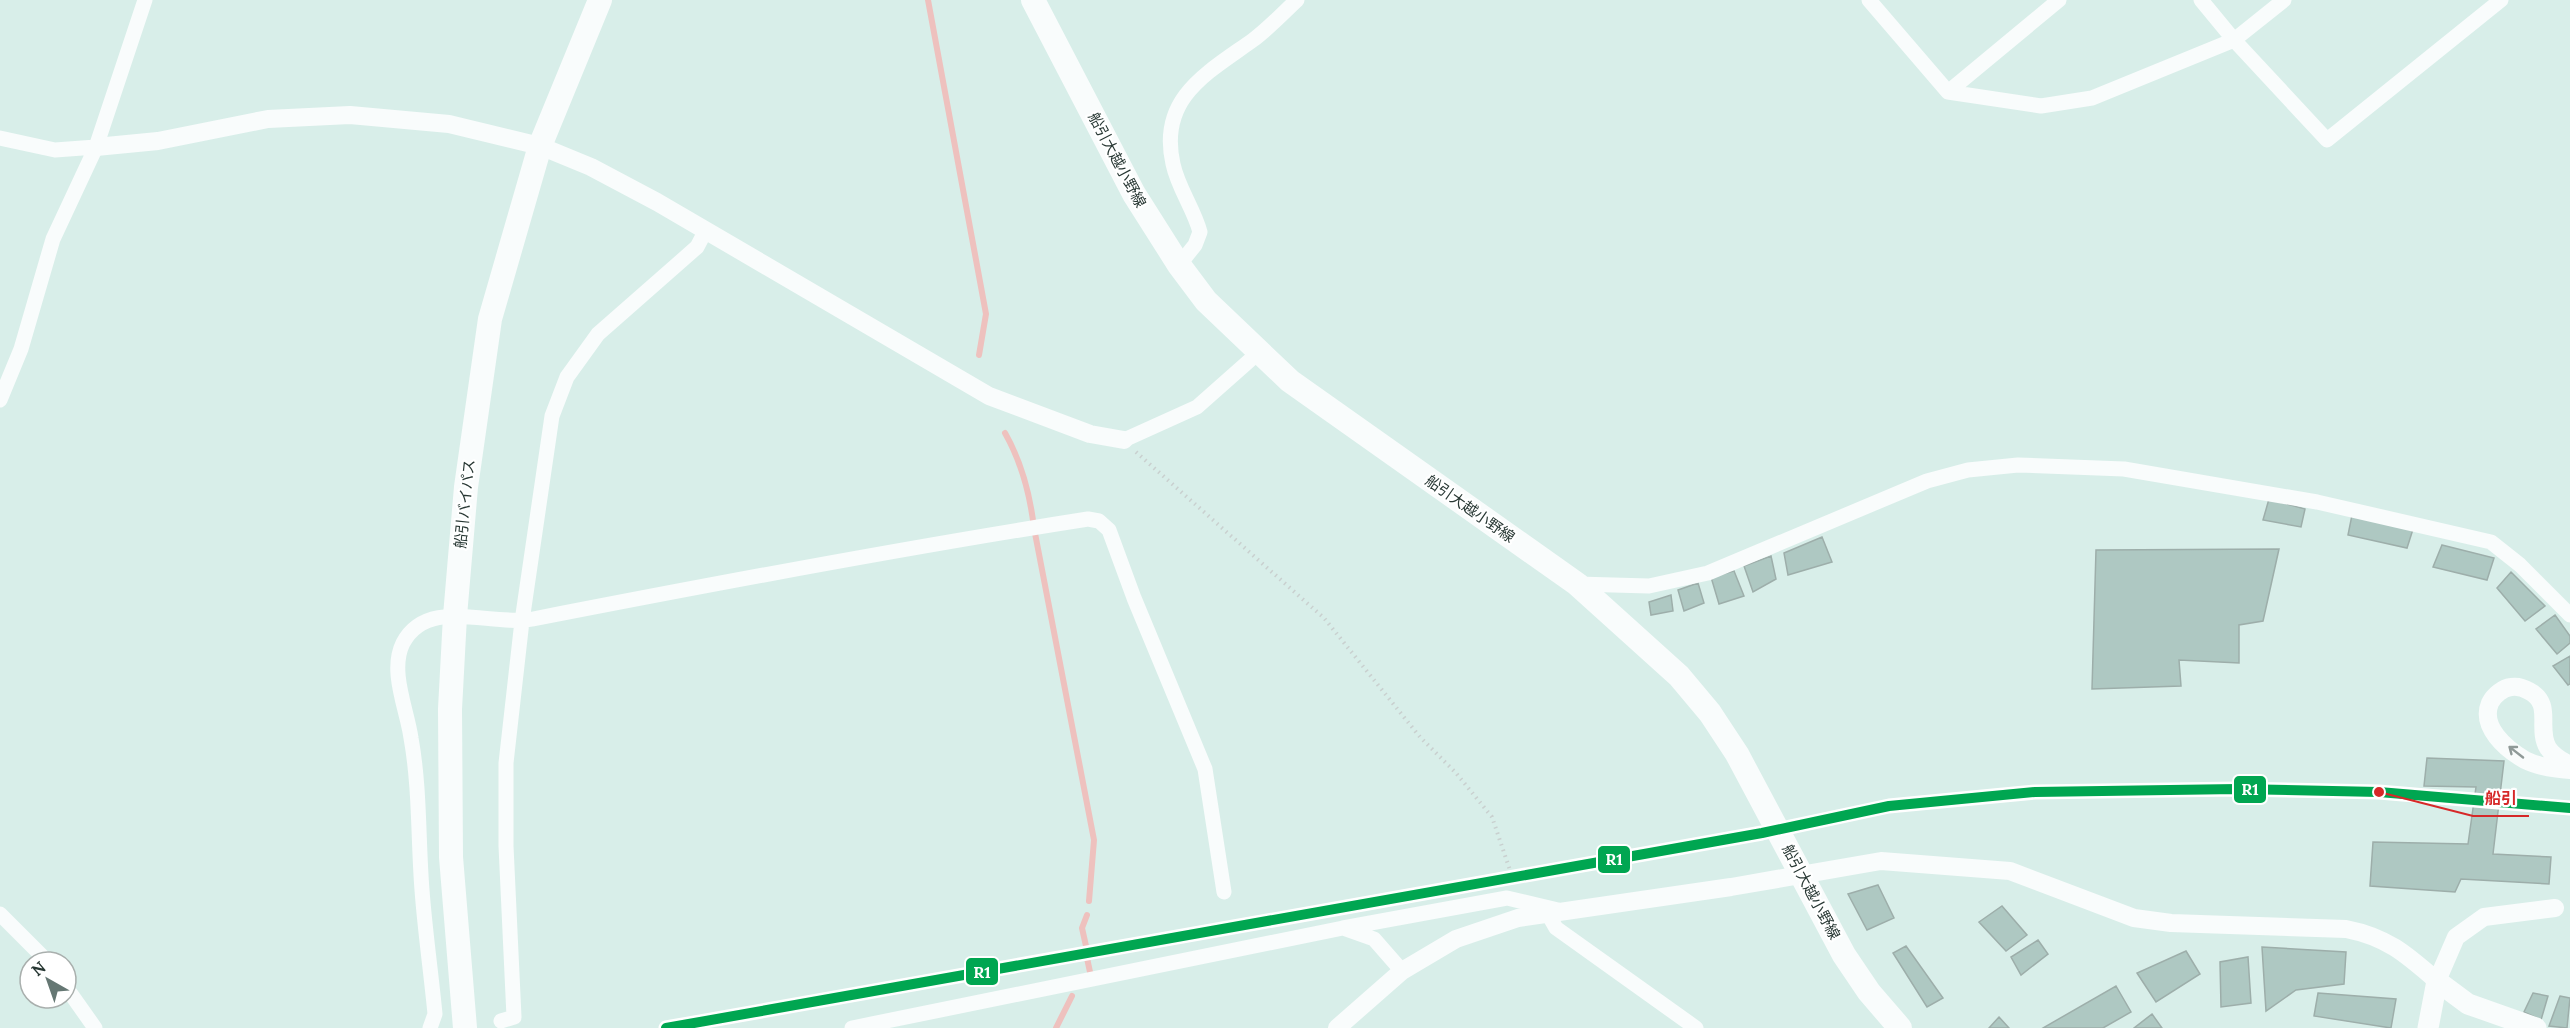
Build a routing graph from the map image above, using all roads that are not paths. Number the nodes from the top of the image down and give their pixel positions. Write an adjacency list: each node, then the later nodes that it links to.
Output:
1 (145, 0): 14 (street)
2 (600, 0): 13 (main road, 船引バイパス)
3 (1033, 0): 16 (main road, 船引大越小野線)
4 (1298, 0): 16 (street)
5 (1869, 0): 11 (street)
6 (2059, 0): 11 (street)
7 (2200, 0): 10 (street)
8 (2284, 0): 10 (street)
9 (2501, 0): 10 (street)
10 (2234, 40): 11 (street)
11 (1948, 92)
12 (0, 138): 14 (street)
13 (540, 146): 14 (street); 15 (street); 22 (main road, 船引バイパス)
14 (96, 147): 18 (street)
15 (706, 230): 19 (street); 23 (street)
16 (1179, 265): 17 (main road, 船引大越小野線)
17 (1258, 353): 19 (street); 20 (main road, 船引大越小野線)
18 (0, 400)
19 (1124, 440)
20 (1577, 584): 21 (street); 42 (main road, 船引大越小野線)
21 (2570, 615)
22 (454, 616): 23 (street); 37 (street); 38 (main road, 船引バイパス)
23 (522, 621): 26 (street); 35 (street)
24 (2570, 765): 25 (street, one-way to 24)
25 (2570, 770)
26 (1224, 892)
27 (2555, 908): 33 (street)
28 (1556, 913): 30 (street); 32 (street); 33 (street); 41 (street)
29 (0, 914): 31 (street)
30 (1343, 928): 32 (street); 39 (street)
31 (36, 950)
32 (1402, 971): 40 (street)
33 (2437, 981): 43 (main road); 44 (main road)
34 (78, 1005): 36 (street)
35 (501, 1021)
36 (94, 1028)
37 (430, 1028)
38 (465, 1028)
39 (852, 1028)
40 (1337, 1028)
41 (1695, 1028)
42 (1900, 1028)
43 (2428, 1028)
44 (2536, 1028)

